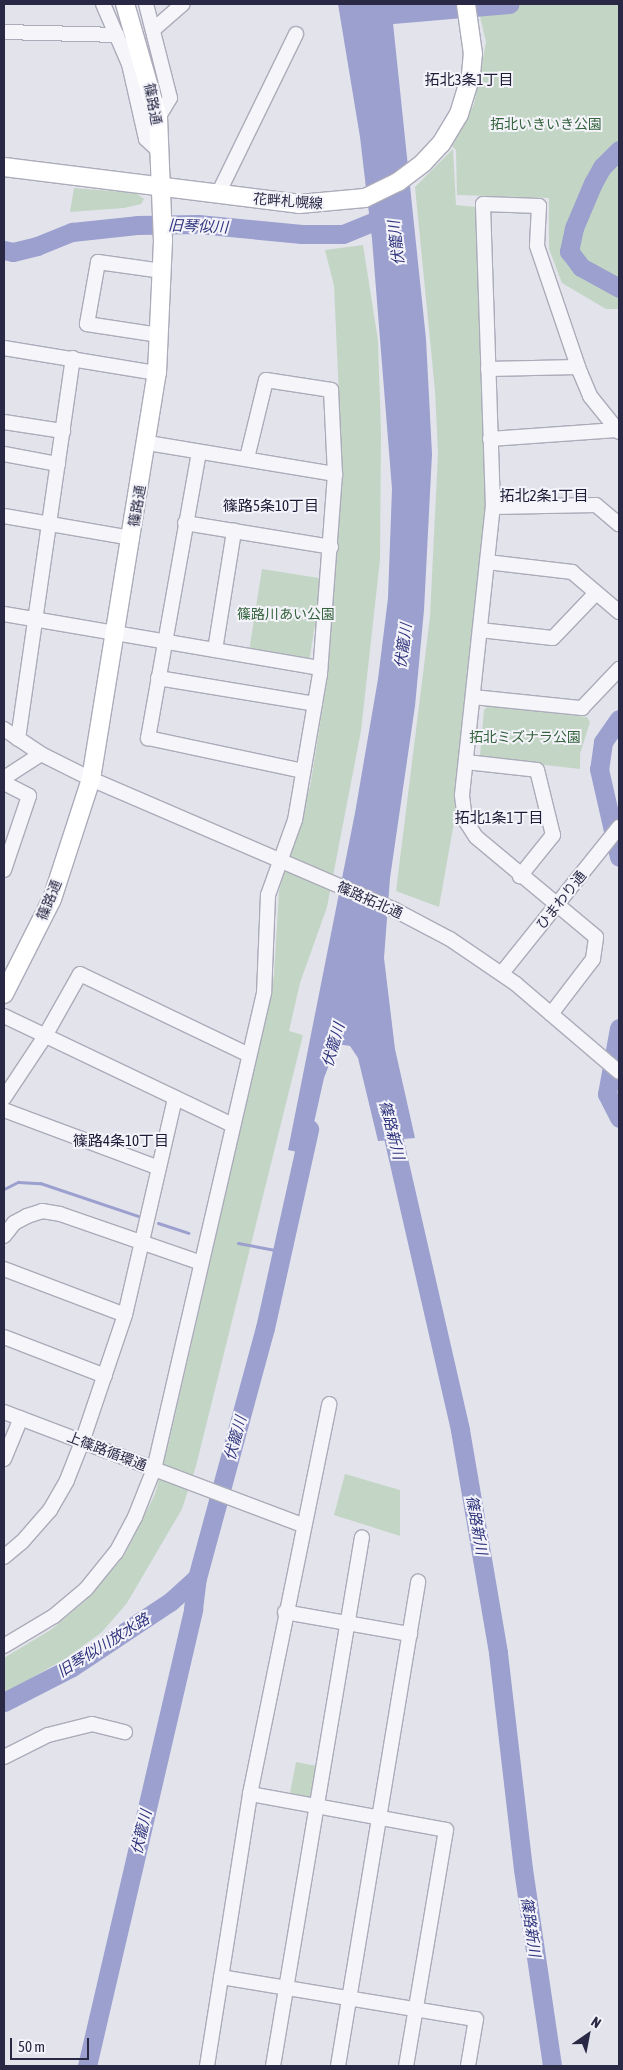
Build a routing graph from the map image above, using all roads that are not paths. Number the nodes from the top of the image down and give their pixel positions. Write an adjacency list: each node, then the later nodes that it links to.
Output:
1 (103, 4): 8 (street)
2 (125, 4): 10 (main road, 篠路通)
3 (146, 4): 6 (street)
4 (183, 4): 6 (street)
5 (466, 4): 14 (main road, 花畔札幌線)
6 (154, 29): 10 (street)
7 (4, 32): 8 (street)
8 (117, 34): 11 (street)
9 (296, 34): 14 (street)
10 (158, 118): 11 (main road, 篠路通)
11 (160, 152): 13 (main road, 篠路通)
12 (4, 167): 13 (main road, 花畔札幌線)
13 (162, 188): 14 (main road, 花畔札幌線); 15 (main road, 篠路通)
14 (218, 194)
15 (162, 271): 16 (main road, 篠路通); 16 (street)
16 (159, 335): 21 (main road, 篠路通)
17 (4, 348): 18 (street)
18 (73, 358): 21 (street); 23 (street)
19 (578, 366): 20 (street); 20 (street); 24 (street)
20 (488, 368): 25 (street)
21 (157, 373): 26 (main road, 篠路通)
22 (4, 422): 23 (street)
23 (62, 431): 30 (street)
24 (618, 431): 25 (street)
25 (490, 439): 32 (street)
26 (148, 443): 27 (street); 38 (main road, 篠路通)
27 (198, 452): 29 (street); 34 (street)
28 (4, 454): 30 (street)
29 (247, 458): 31 (street); 31 (street)
30 (58, 464): 35 (street)
31 (335, 474): 39 (street)
32 (492, 506): 36 (street); 40 (street)
33 (4, 516): 35 (street)
34 (185, 523): 37 (street); 47 (street)
35 (50, 524): 38 (street); 44 (street)
36 (619, 524)
37 (234, 531): 39 (street); 48 (street)
38 (132, 538): 46 (main road, 篠路通)
39 (331, 547): 49 (street)
40 (487, 562): 41 (street); 45 (street)
41 (596, 593): 42 (street); 45 (street)
42 (619, 612)
43 (4, 614): 44 (street)
44 (35, 619): 46 (street); 55 (street)
45 (480, 630): 52 (street)
46 (115, 633): 47 (street); 60 (main road, 篠路通)
47 (165, 641): 48 (street); 51 (street)
48 (215, 650): 49 (street)
49 (320, 668): 53 (street)
50 (619, 669): 52 (street)
51 (158, 678): 53 (street); 58 (street)
52 (472, 697): 57 (street)
53 (315, 704): 58 (street)
54 (4, 729): 55 (street, 篠路拓北通)
55 (18, 739): 56 (street, 篠路拓北通)
56 (41, 754): 59 (street); 60 (street, 篠路拓北通)
57 (466, 762): 65 (street); 65 (street)
58 (303, 771): 63 (street)
59 (4, 778)
60 (91, 778): 63 (street, 篠路拓北通); 68 (main road, 篠路通)
61 (4, 783): 64 (street)
62 (619, 827): 66 (street, ひまわり通)
63 (281, 862): 67 (street, 篠路拓北通); 72 (street)
64 (4, 870)
65 (520, 876): 66 (street)
66 (557, 905): 67 (street, ひまわり通); 69 (street)
67 (502, 973): 69 (street, 篠路拓北通)
68 (4, 994)
69 (551, 1014): 73 (street, 篠路拓北通)
70 (4, 1016): 71 (street)
71 (46, 1036): 72 (street); 74 (street); 75 (street)
72 (249, 1056): 77 (street)
73 (619, 1072)
74 (4, 1098)
75 (175, 1098): 77 (street); 78 (street)
76 (4, 1110): 78 (street)
77 (233, 1125): 81 (street)
78 (159, 1168): 80 (street)
79 (4, 1236): 80 (street)
80 (142, 1244): 81 (street); 83 (street)
81 (199, 1262): 91 (street)
82 (4, 1269): 83 (street)
83 (125, 1315): 85 (street)
84 (4, 1337): 85 (street)
85 (105, 1376): 89 (street)
86 (329, 1404): 92 (street)
87 (4, 1412): 88 (street, 上篠路循環通)
88 (21, 1418): 89 (street, 上篠路循環通); 90 (street)
89 (82, 1442): 91 (street, 上篠路循環通); 94 (street)
90 (4, 1459)
91 (154, 1469): 92 (street); 99 (street, 上篠路循環通)
92 (302, 1525): 96 (street)
93 (362, 1537): 97 (street)
94 (4, 1557)
95 (418, 1582): 98 (street)
96 (285, 1612): 97 (street); 102 (street)
97 (348, 1624): 98 (street); 103 (street)
98 (410, 1634): 104 (street)
99 (4, 1646)
100 (125, 1732): 101 (street)
101 (4, 1757)
102 (250, 1794): 103 (street); 105 (street)
103 (317, 1807): 104 (street); 106 (street)
104 (378, 1817): 107 (street); 108 (street)
105 (221, 1977): 106 (street); 109 (street)
106 (286, 1988): 107 (street); 110 (street)
107 (349, 1999): 108 (street); 111 (street)
108 (415, 2008): 112 (street); 113 (street)
109 (207, 2066)
110 (273, 2066)
111 (338, 2066)
112 (406, 2066)
113 (468, 2066)

